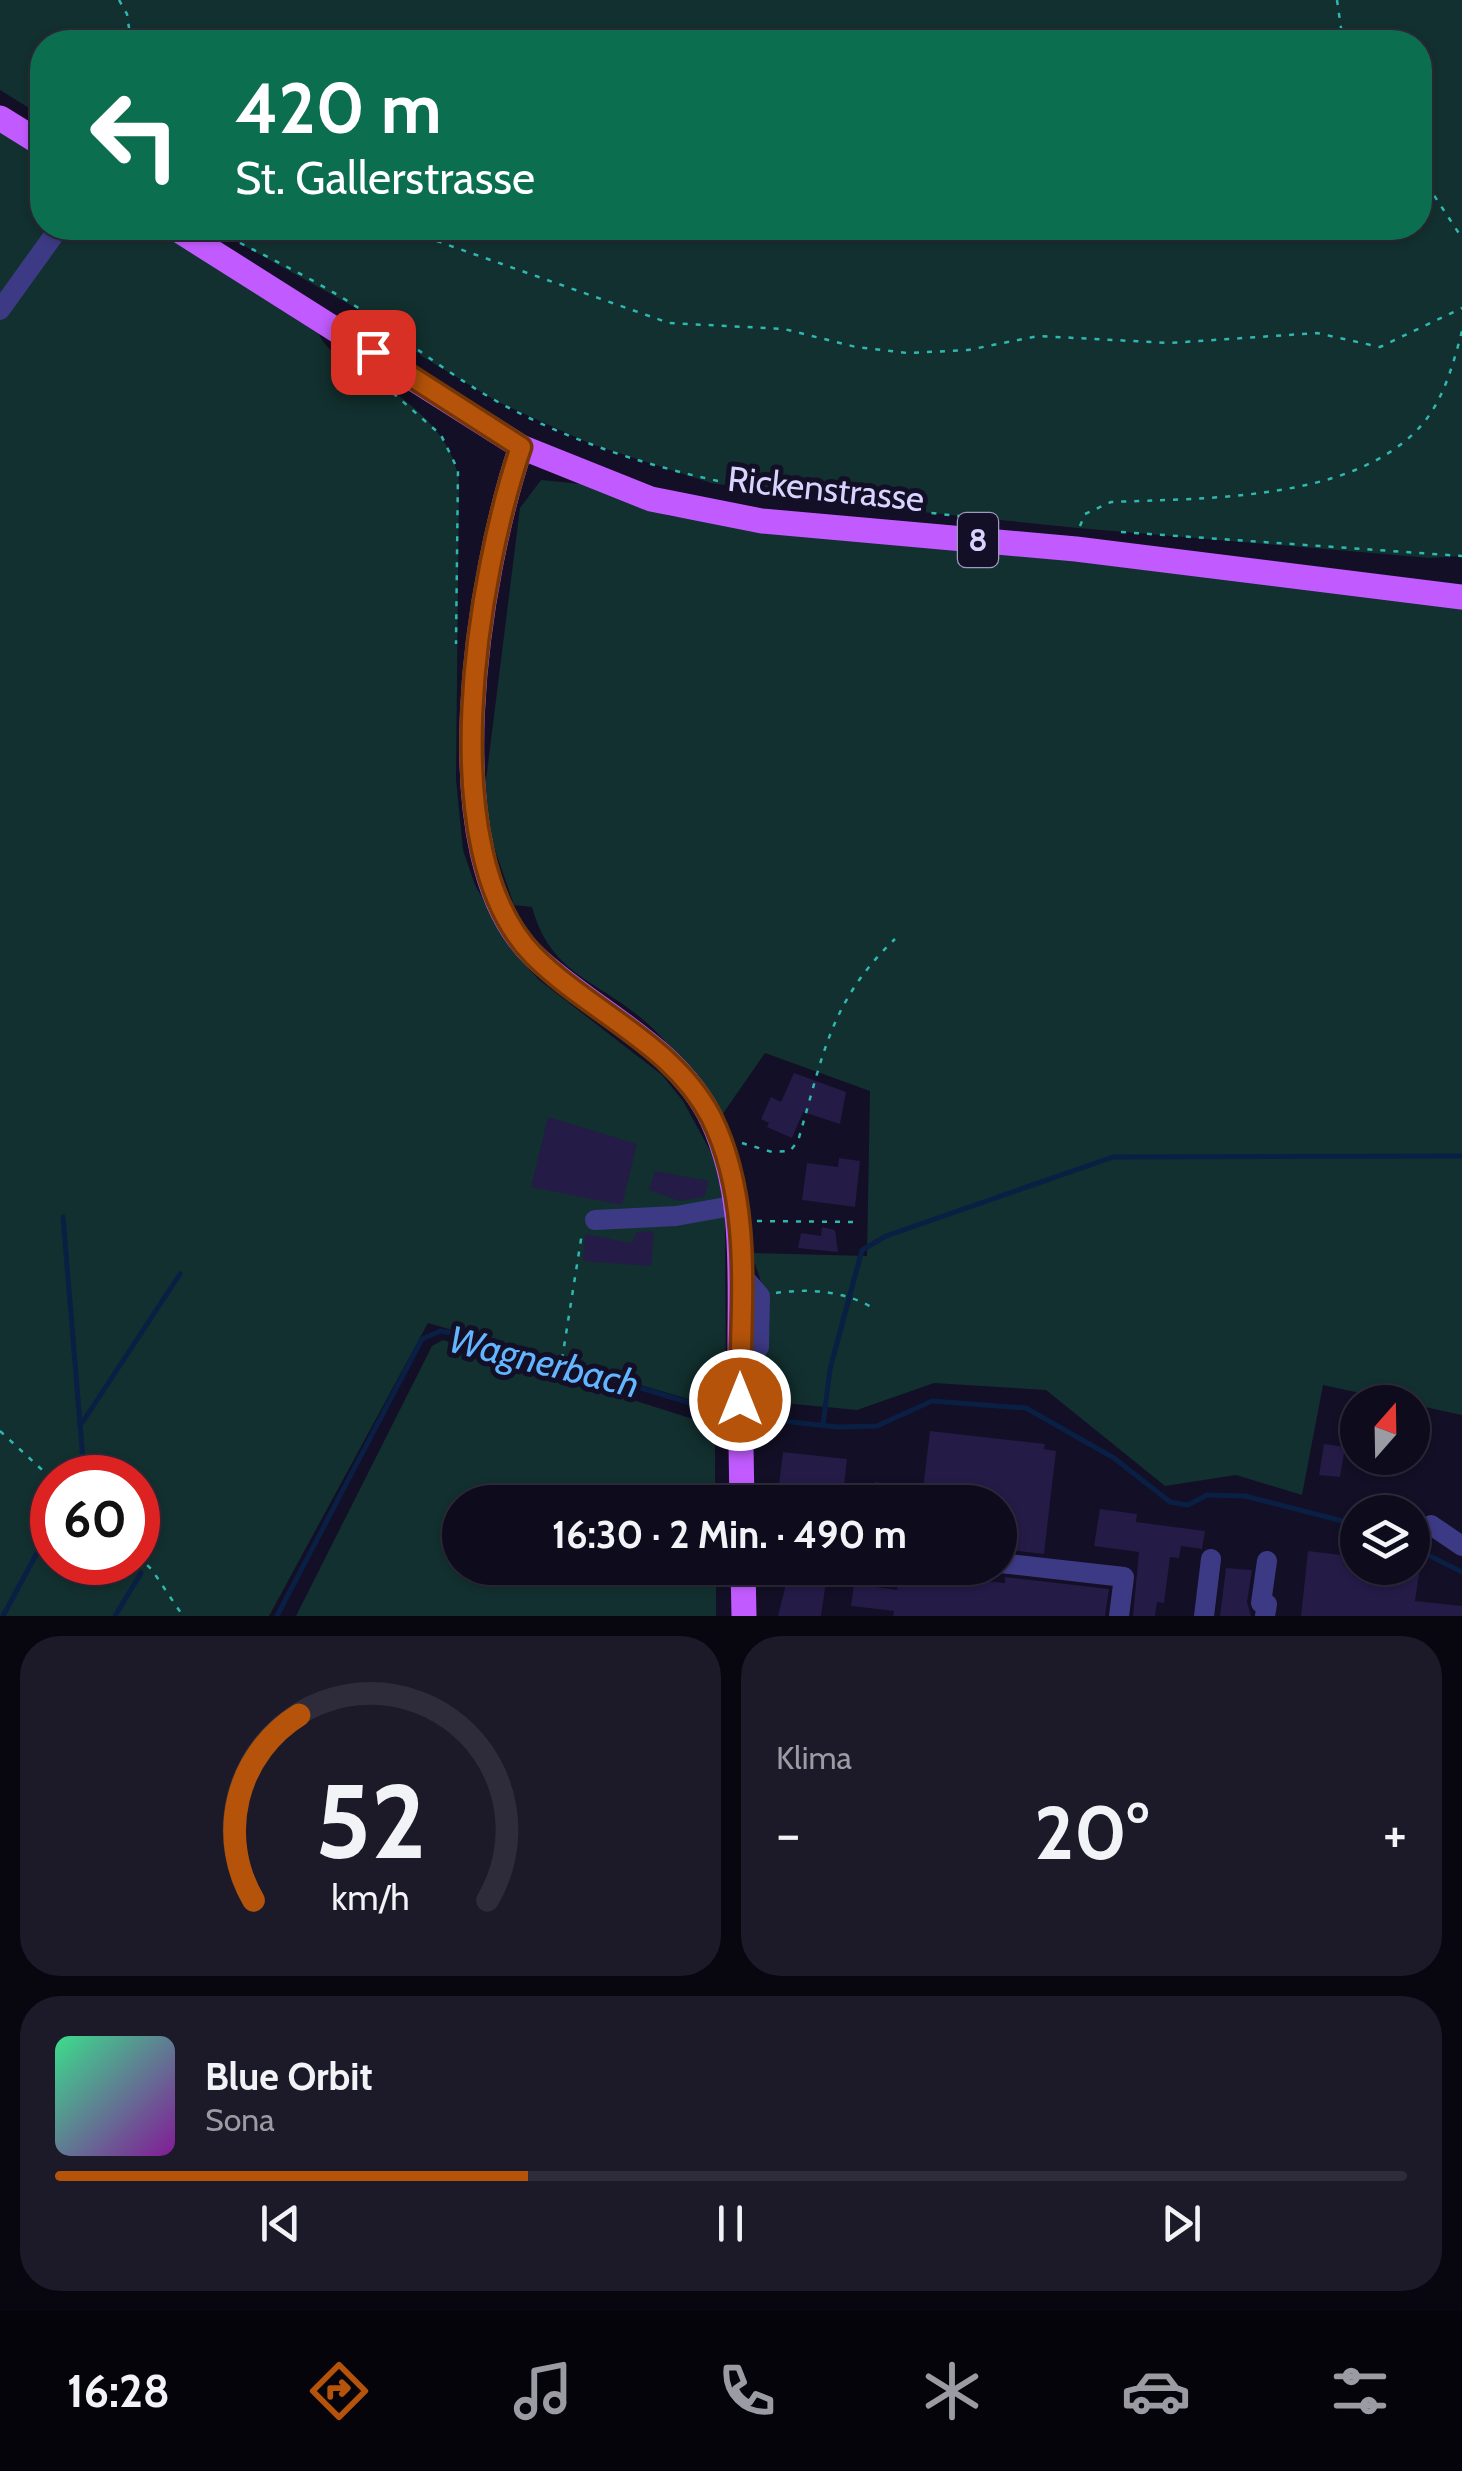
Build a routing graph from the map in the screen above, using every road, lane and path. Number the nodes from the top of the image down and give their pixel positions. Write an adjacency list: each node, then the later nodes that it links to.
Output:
1 (119, 0): 3 (path)
2 (1337, 0): 4 (path)
3 (129, 30)
4 (1341, 30)
5 (0, 118): 6 (main road)
6 (30, 137)
7 (1432, 193): 8 (path)
8 (1462, 238)
9 (50, 240): 14 (street)
10 (194, 240): 17 (main road, 8)
11 (235, 240): 18 (path)
12 (432, 240): 13 (path)
13 (1462, 308)
14 (0, 310)
15 (1462, 332): 20 (path)
16 (390, 390): 25 (path)
17 (521, 447): 20 (main road, Rickenstrasse / 8); 27 (main road)
18 (961, 516)
19 (1117, 532): 21 (path)
20 (1076, 549): 22 (main road, Rickenstrasse / 8)
21 (1462, 556)
22 (1193, 562): 23 (main road, Rickenstrasse / 8); 24 (main road, Rickenstrasse / 8)
23 (1462, 580)
24 (1462, 597)
25 (456, 653)
26 (894, 940): 27 (path)
27 (721, 1142): 28 (main road)
28 (738, 1213): 29 (street); 30 (path); 31 (main road)
29 (596, 1220): 35 (path)
30 (859, 1222)
31 (740, 1273): 32 (street); 34 (main road)
32 (760, 1296): 33 (path); 34 (street)
33 (876, 1310)
34 (740, 1370): 38 (main road)
35 (560, 1372)
36 (0, 1430): 37 (path)
37 (30, 1458)
38 (742, 1485)
39 (1430, 1524): 40 (street)
40 (1462, 1546)
41 (1211, 1559): 49 (street)
42 (1267, 1561): 50 (street)
43 (1017, 1565): 48 (street)
44 (160, 1582): 46 (path)
45 (744, 1585): 47 (main road)
46 (183, 1616)
47 (744, 1616)
48 (1119, 1616)
49 (1204, 1616)
50 (1266, 1616)

